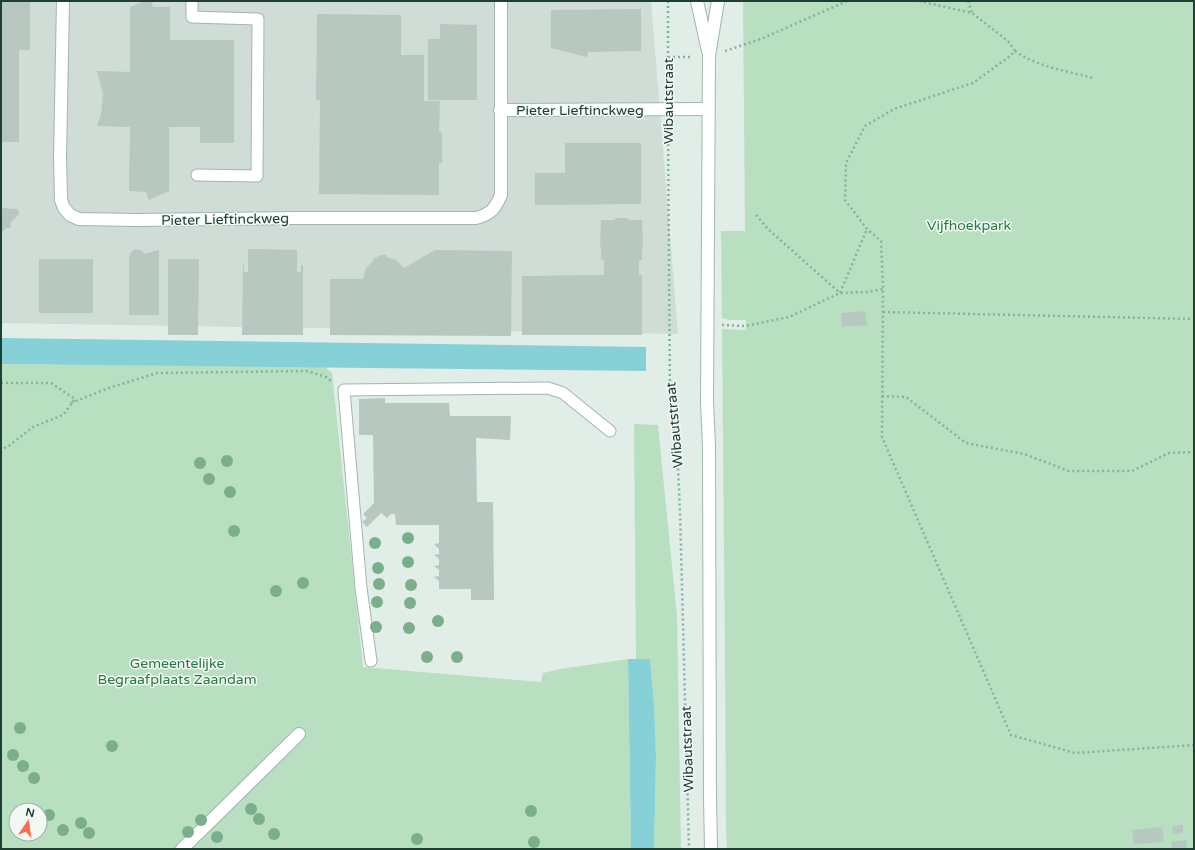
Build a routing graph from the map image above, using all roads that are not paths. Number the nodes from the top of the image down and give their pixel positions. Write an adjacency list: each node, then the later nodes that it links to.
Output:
1 (63, 1): 8 (street, Pieter Lieftinckweg)
2 (192, 1): 9 (lane)
3 (500, 1): 8 (street, Pieter Lieftinckweg)
4 (696, 1): 6 (street, Wibautstraat)
5 (718, 1): 6 (street, Wibautstraat)
6 (709, 56): 7 (street, Wibautstraat)
7 (708, 109): 8 (street, Pieter Lieftinckweg); 14 (street, Wibautstraat)
8 (500, 110)
9 (197, 175)
10 (610, 431): 11 (lane)
11 (371, 661)
12 (299, 734): 13 (street)
13 (182, 849)
14 (712, 849)

